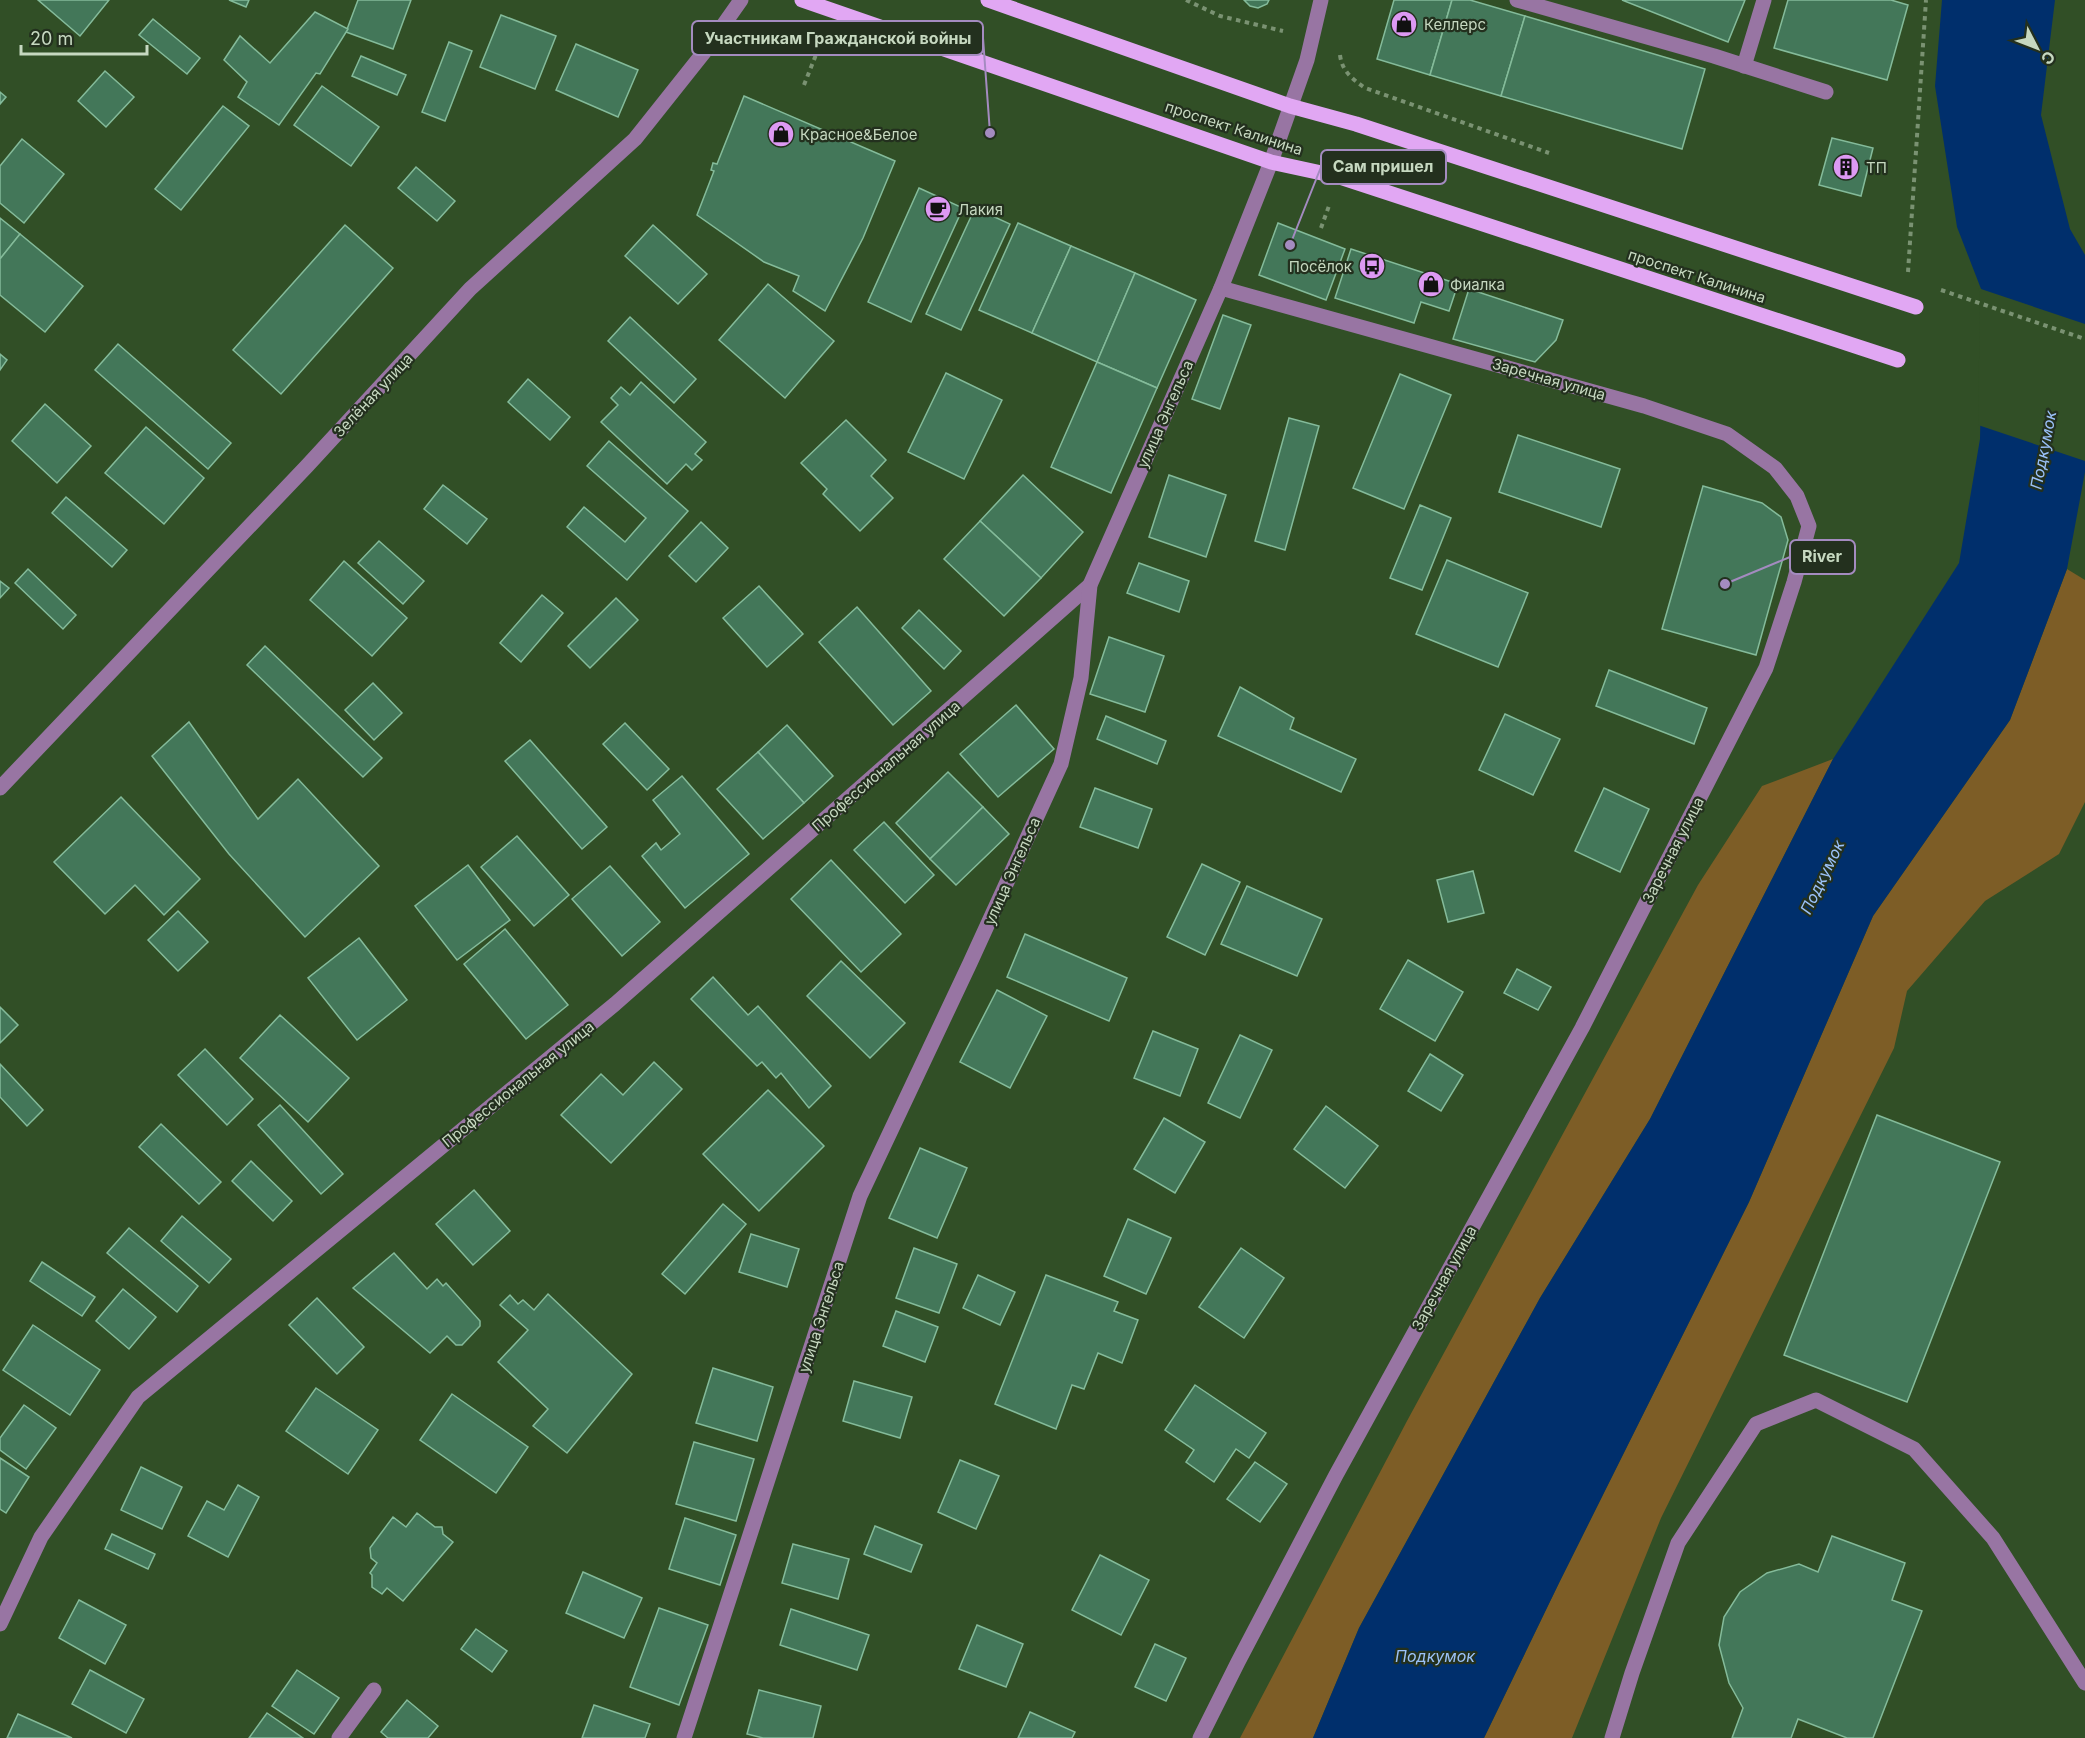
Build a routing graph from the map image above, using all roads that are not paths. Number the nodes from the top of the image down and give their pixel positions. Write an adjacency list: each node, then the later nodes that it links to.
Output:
1 (741, 0): 15 (street, Зелёная улица)
2 (802, 0): 10 (main road, проспект Калинина)
3 (988, 0): 9 (main road)
4 (1321, 0): 9 (street, улица Энгельса)
5 (1517, 0): 7 (street)
6 (1764, 0): 7 (street)
7 (1744, 66): 8 (street)
8 (1826, 92)
9 (1290, 106): 10 (street, улица Энгельса); 12 (main road)
10 (1271, 162): 11 (street, улица Энгельса); 13 (main road, проспект Калинина)
11 (1221, 288): 14 (street, улица Энгельса); 21 (street, Заречная улица)
12 (1916, 307)
13 (1898, 360)
14 (1090, 585): 16 (street, Профессиональная улица); 20 (street, улица Энгельса)
15 (0, 788)
16 (0, 1624)
17 (2085, 1683): 22 (street)
18 (374, 1690): 19 (street)
19 (339, 1738)
20 (684, 1738)
21 (1200, 1738)
22 (1612, 1738)

